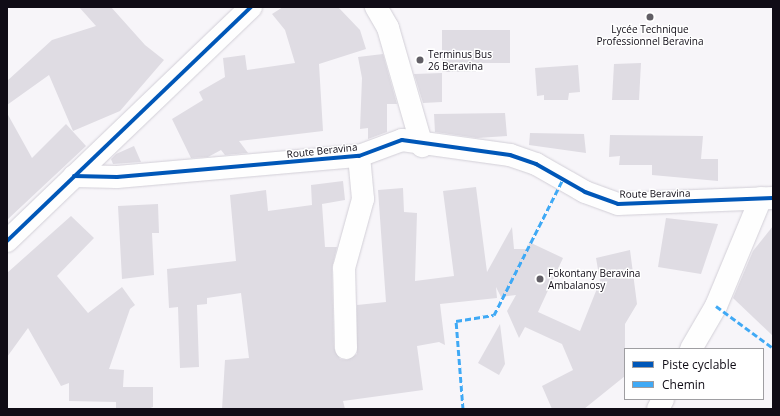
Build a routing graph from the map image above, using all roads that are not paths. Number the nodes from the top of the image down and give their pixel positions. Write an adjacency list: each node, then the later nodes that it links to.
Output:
1 (250, 7): 5 (street)
2 (376, 7): 3 (street)
3 (422, 146): 4 (street, Route Beravina); 6 (street, Route Beravina)
4 (359, 156): 5 (street, Route Beravina); 8 (street)
5 (74, 176): 7 (street)
6 (767, 198): 9 (street)
7 (7, 241)
8 (346, 348)
9 (692, 348)
10 (662, 400): 11 (street)
11 (658, 409)

